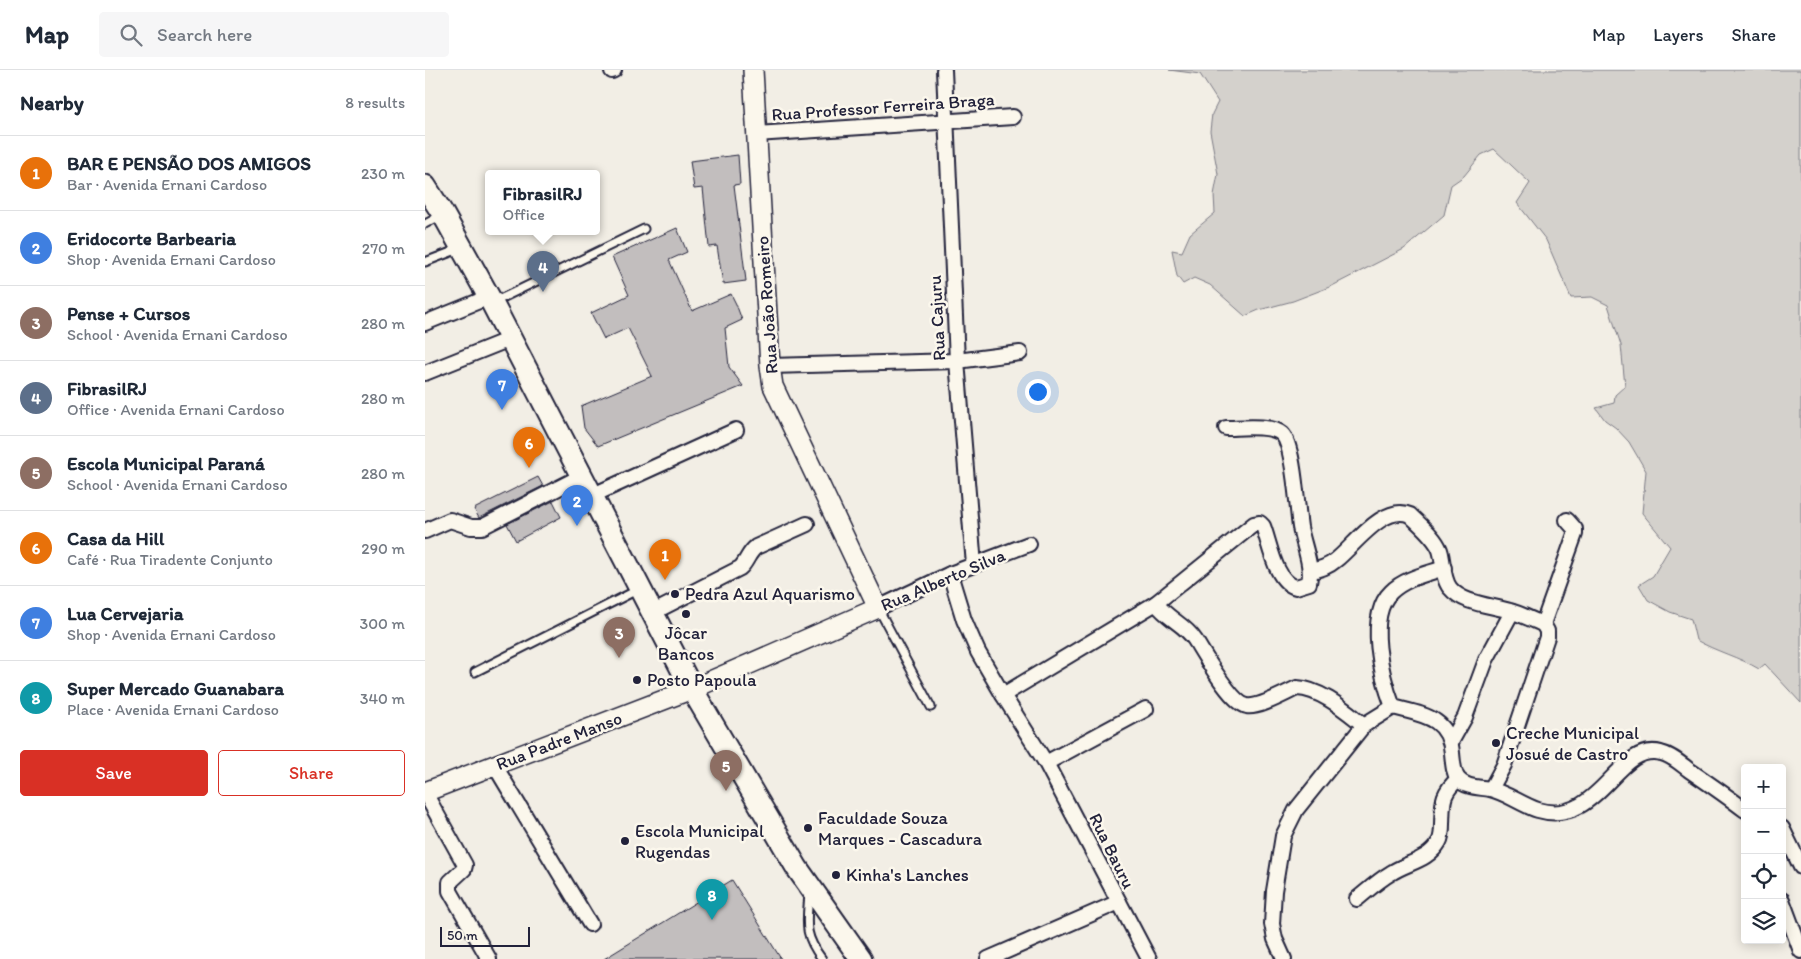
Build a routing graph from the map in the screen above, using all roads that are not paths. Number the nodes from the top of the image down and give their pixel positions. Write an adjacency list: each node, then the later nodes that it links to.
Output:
1 (753, 70): 5 (street, Rua João Romeiro)
2 (944, 70): 4 (street, Rua Cajuru)
3 (1013, 117): 4 (street, Rua Professor Ferreira Braga)
4 (947, 122): 5 (street, Rua Professor Ferreira Braga); 14 (street, Rua Cajuru)
5 (756, 134): 15 (street, Rua João Romeiro)
6 (431, 206): 8 (main road)
7 (645, 229): 10 (lane)
8 (462, 248): 9 (lane); 10 (main road)
9 (425, 262)
10 (490, 300): 11 (street); 12 (main road)
11 (425, 323)
12 (509, 339): 16 (street); 19 (main road)
13 (1019, 352): 14 (street)
14 (957, 361): 15 (street); 25 (street, Rua Cajuru)
15 (770, 366): 31 (street, Rua João Romeiro)
16 (425, 373)
17 (1225, 428): 27 (street)
18 (736, 430): 20 (street)
19 (582, 476): 20 (main road); 23 (street)
20 (591, 496): 29 (main road)
21 (1567, 520): 34 (street)
22 (807, 524): 33 (street)
23 (425, 531)
24 (1029, 544): 25 (street, Rua Alberto Silva)
25 (974, 565): 28 (street, Rua Alberto Silva)
26 (1444, 568): 27 (street); 32 (street); 39 (street)
27 (1311, 571): 30 (street)
28 (950, 574): 31 (street, Rua Alberto Silva); 37 (street, Rua Bauru)
29 (640, 589): 33 (main road); 35 (lane)
30 (1156, 603): 37 (street); 41 (street)
31 (878, 608): 36 (street, Rua Alberto Silva); 38 (lane)
32 (1513, 612): 34 (street); 42 (street)
33 (652, 613): 36 (main road)
34 (1543, 624): 46 (street)
35 (475, 672)
36 (692, 689): 44 (street, Rua Padre Manso); 51 (main road)
37 (1003, 695): 43 (street, Rua Bauru)
38 (931, 707)
39 (1393, 707): 41 (street); 42 (street)
40 (1146, 709): 43 (street)
41 (1364, 725): 62 (street)
42 (1451, 742): 45 (street)
43 (1045, 763): 53 (street, Rua Bauru)
44 (495, 766): 47 (street, Rua Padre Manso); 55 (street)
45 (1458, 779): 46 (street); 52 (street)
46 (1491, 789): 48 (street)
47 (425, 793): 57 (street)
48 (1744, 809)
49 (1786, 836): 50 (street)
50 (1801, 867)
51 (810, 886): 58 (lane); 59 (main road)
52 (1357, 899)
53 (1119, 902): 60 (street, Rua Bauru); 61 (street)
54 (1786, 911): 56 (street)
55 (589, 924)
56 (1801, 951)
57 (489, 959)
58 (822, 959)
59 (861, 959)
60 (988, 959)
61 (1149, 959)
62 (1284, 959)

